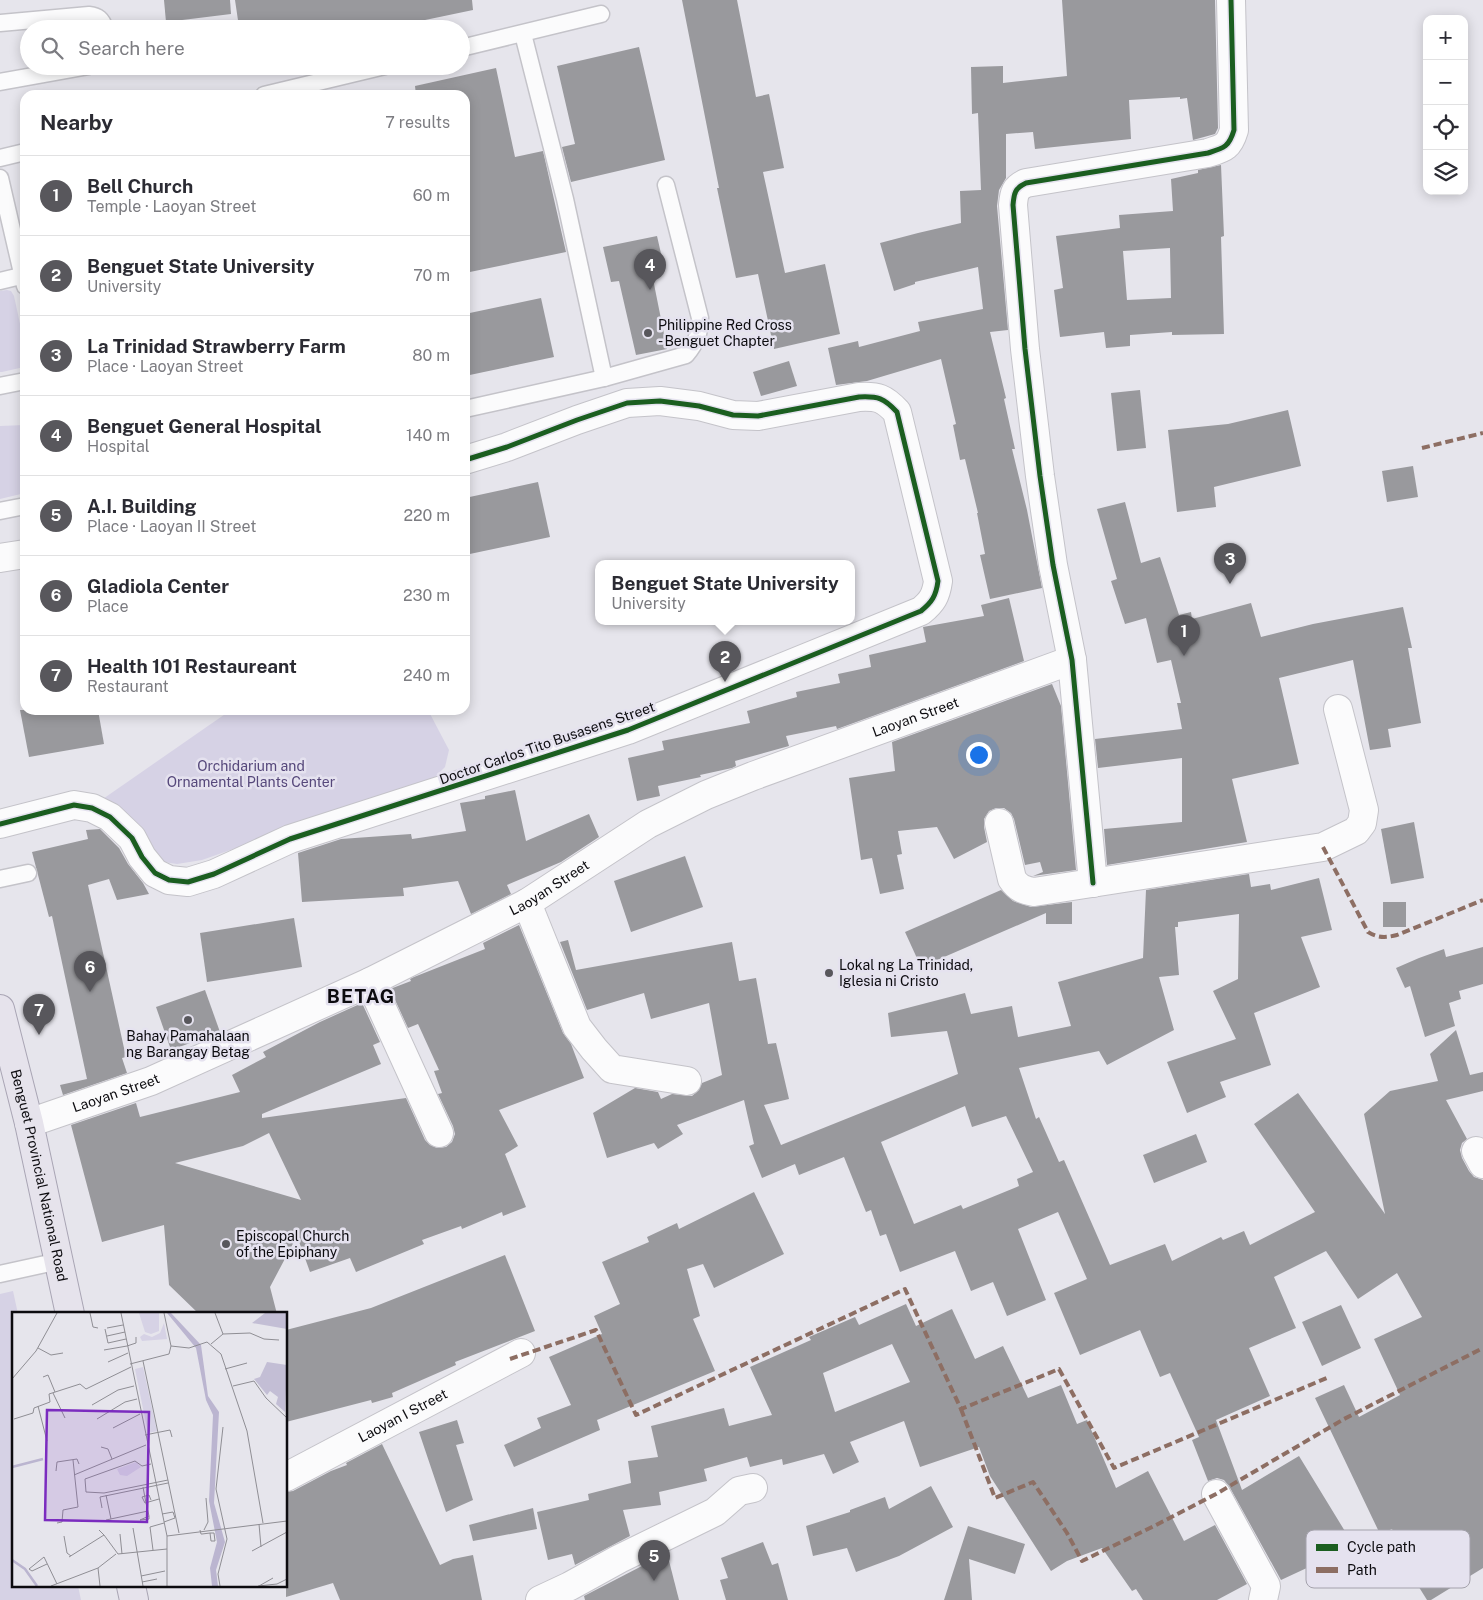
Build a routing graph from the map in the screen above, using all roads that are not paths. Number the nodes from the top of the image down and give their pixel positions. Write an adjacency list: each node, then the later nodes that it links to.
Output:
1 (1232, 0): 29 (street)
2 (600, 14): 7 (lane)
3 (33, 20): 4 (lane)
4 (100, 20)
5 (20, 21): 6 (lane)
6 (0, 23)
7 (523, 34): 8 (lane); 20 (lane)
8 (470, 46)
9 (39, 75): 11 (lane)
10 (347, 75): 12 (lane)
11 (0, 82)
12 (285, 90)
13 (20, 153): 14 (lane)
14 (0, 158)
15 (0, 178): 17 (lane)
16 (666, 185): 20 (lane)
17 (20, 262)
18 (20, 279): 19 (lane)
19 (0, 281)
20 (604, 378): 23 (lane)
21 (20, 382): 22 (lane)
22 (0, 386)
23 (470, 408)
24 (470, 458): 32 (street, Doctor Carlos Tito Busasens Street)
25 (20, 507): 26 (lane)
26 (0, 511)
27 (20, 555): 28 (street)
28 (0, 558)
29 (1072, 660): 35 (street); 36 (street, Laoyan Street)
30 (1338, 709): 35 (street)
31 (999, 823): 35 (street)
32 (0, 824)
33 (28, 873): 34 (lane)
34 (0, 879)
35 (1093, 883)
36 (527, 903): 37 (street, Laoyan Street); 39 (street)
37 (370, 982): 40 (street, Laoyan Street); 41 (street)
38 (0, 1009): 40 (highway, Benguet Provincial National Road)
39 (687, 1081)
40 (29, 1123): 42 (highway, Benguet Provincial National Road)
41 (439, 1133)
42 (59, 1261): 43 (lane); 44 (highway, Benguet Provincial National Road)
43 (0, 1274)
44 (70, 1312)
45 (521, 1353): 46 (street, Laoyan I Street)
46 (288, 1476)
47 (754, 1488): 49 (street)
48 (1216, 1494): 50 (street)
49 (540, 1600)
50 (1263, 1600)

